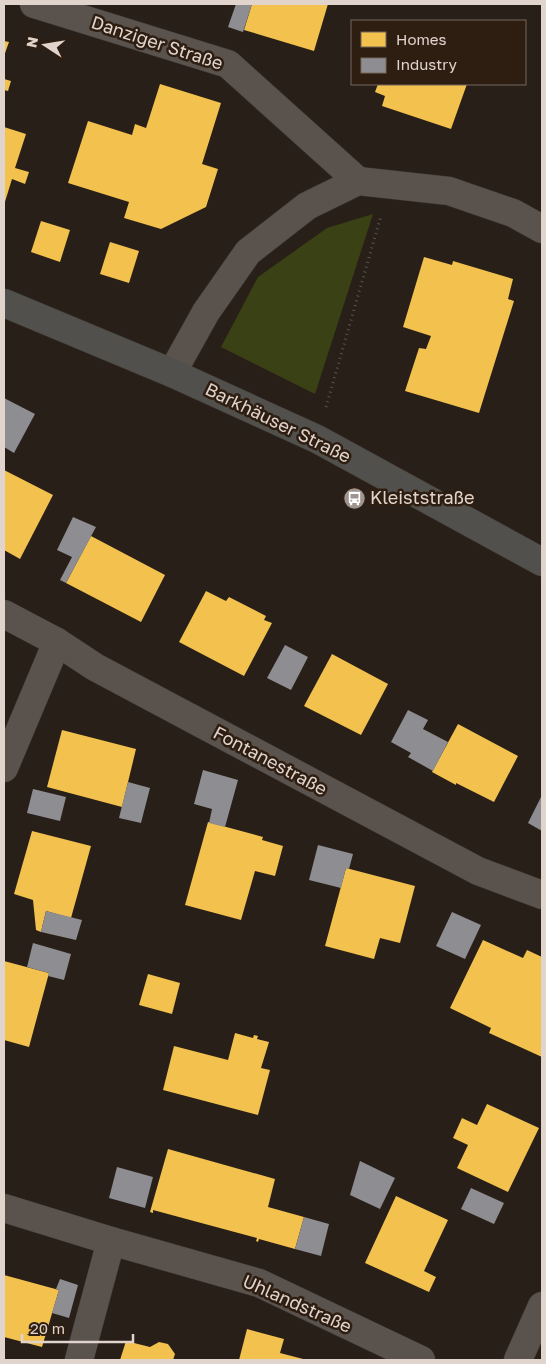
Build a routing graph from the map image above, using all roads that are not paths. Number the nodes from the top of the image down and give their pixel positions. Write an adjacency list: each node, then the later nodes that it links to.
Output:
1 (34, 4): 2 (street, Danziger Straße)
2 (358, 181): 3 (street); 5 (street)
3 (542, 229)
4 (4, 303): 5 (street, Barkhäuser Straße)
5 (172, 373): 6 (street, Barkhäuser Straße)
6 (542, 562)
7 (4, 614): 8 (street, Fontanestraße)
8 (57, 642): 9 (street); 10 (street, Fontanestraße)
9 (4, 768)
10 (542, 895)
11 (4, 1208): 12 (street, Uhlandstraße)
12 (112, 1241): 14 (street); 15 (street, Uhlandstraße)
13 (542, 1306): 16 (street)
14 (80, 1360)
15 (421, 1360)
16 (518, 1360)

